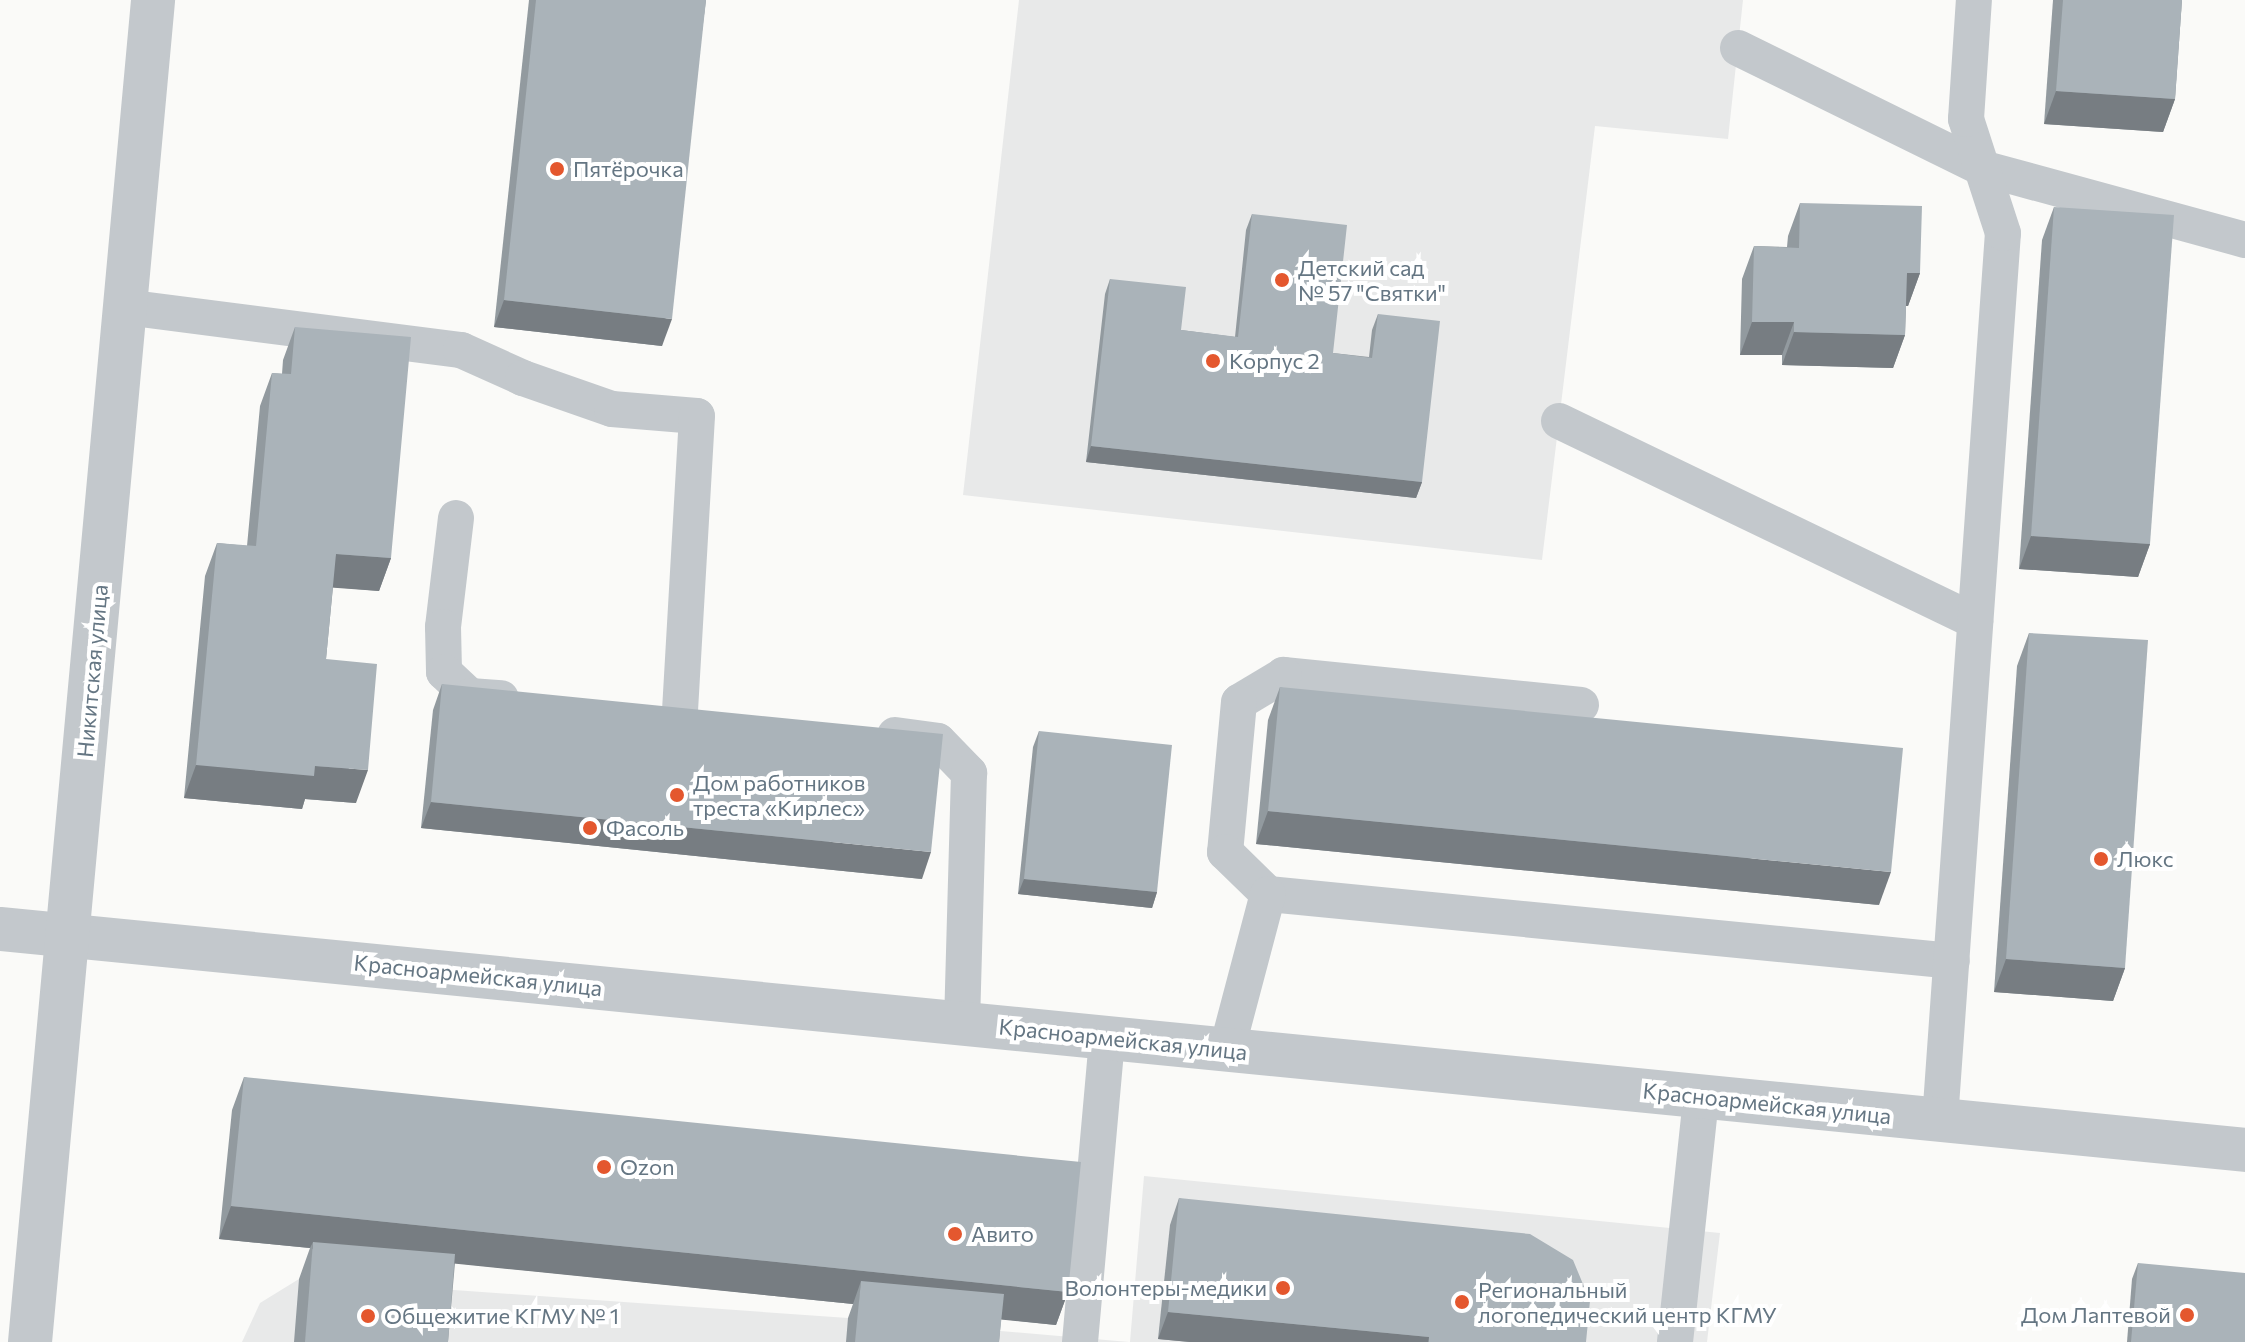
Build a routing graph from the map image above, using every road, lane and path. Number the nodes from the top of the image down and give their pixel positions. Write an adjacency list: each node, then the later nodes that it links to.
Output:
1 (153, 0): 6 (street, Никитская улица)
2 (1974, 0): 4 (lane)
3 (1738, 48): 4 (lane)
4 (1982, 168): 5 (lane); 9 (lane)
5 (2245, 240)
6 (125, 307): 12 (lane); 16 (street, Никитская улица)
7 (1559, 421): 9 (lane)
8 (456, 518): 10 (lane)
9 (1975, 621): 17 (lane)
10 (530, 701)
11 (1581, 705): 14 (lane)
12 (680, 714)
13 (867, 731): 18 (lane)
14 (1268, 894): 17 (lane); 20 (lane)
15 (0, 929): 16 (street, Красноармейская улица)
16 (68, 935): 18 (street, Красноармейская улица); 24 (street, Никитская улица)
17 (1952, 961): 22 (lane)
18 (962, 1023): 19 (street, Красноармейская улица)
19 (1107, 1037): 20 (street, Красноармейская улица); 25 (lane)
20 (1227, 1049): 21 (street, Красноармейская улица)
21 (1701, 1097): 22 (street, Красноармейская улица); 26 (lane)
22 (1940, 1120): 23 (street, Красноармейская улица)
23 (2245, 1150)
24 (30, 1342)
25 (1080, 1342)
26 (1675, 1342)

